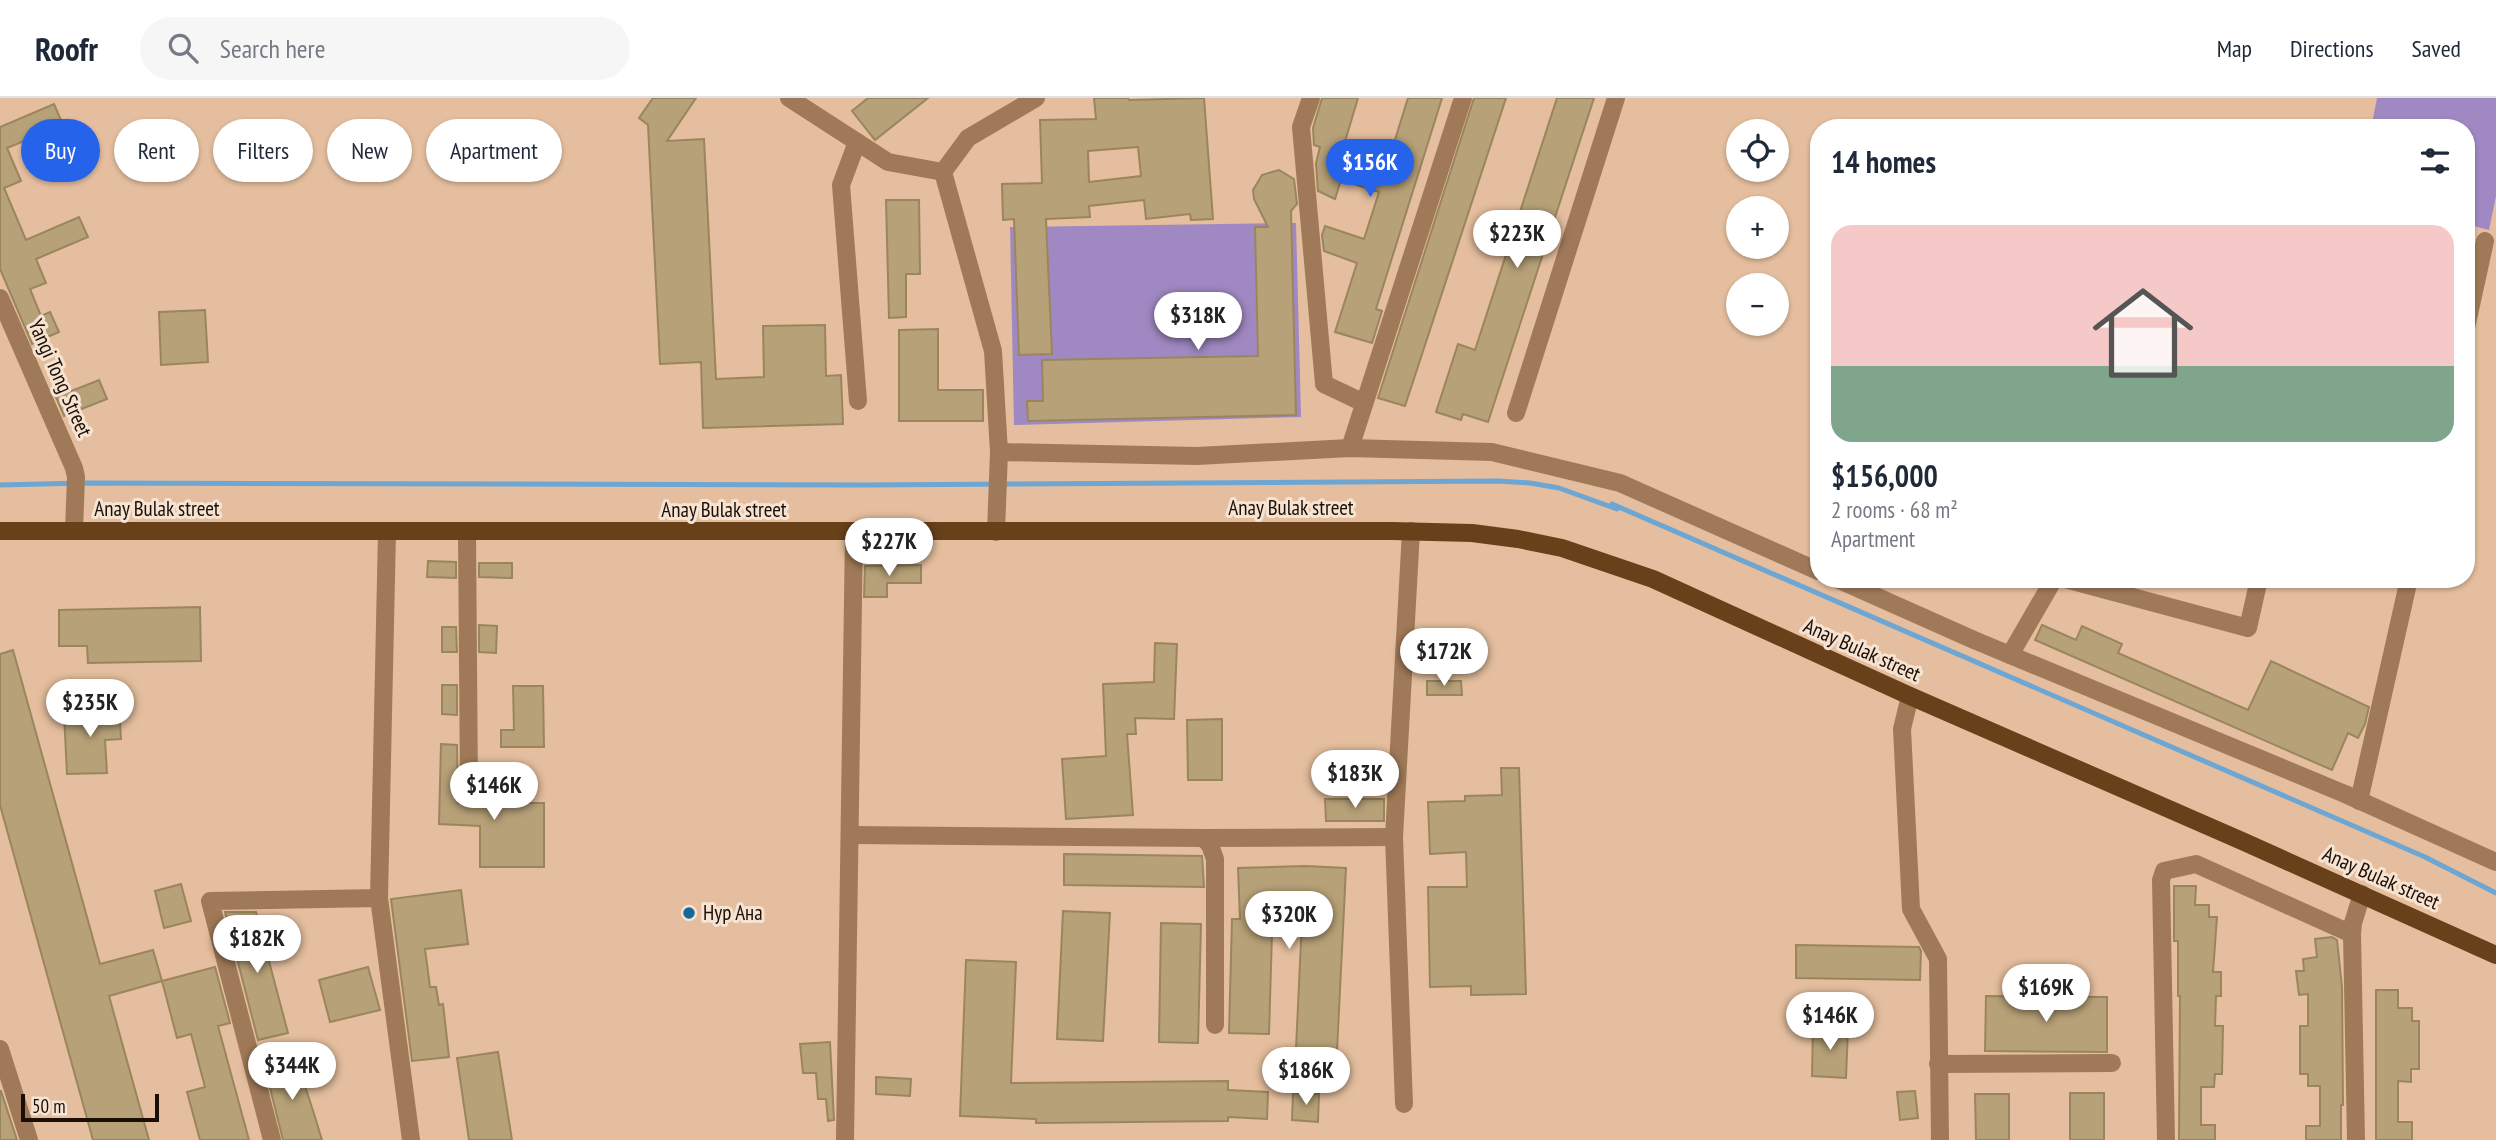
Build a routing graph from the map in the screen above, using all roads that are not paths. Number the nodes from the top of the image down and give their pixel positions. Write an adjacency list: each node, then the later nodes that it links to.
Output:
1 (789, 98): 6 (street)
2 (1036, 98): 7 (street)
3 (1311, 98): 12 (street)
4 (1462, 98): 12 (street)
5 (1616, 98): 13 (street)
6 (857, 142): 7 (street); 11 (street)
7 (943, 172): 15 (street)
8 (2485, 241): 9 (street)
9 (2475, 287)
10 (0, 298): 17 (street, Yangi Tong Street)
11 (858, 401)
12 (1364, 403): 14 (street)
13 (1516, 413)
14 (1350, 448): 15 (street); 23 (street)
15 (999, 452): 20 (street)
16 (0, 531): 17 (main road, Anay Bulak street)
17 (74, 531): 21 (main road, Anay Bulak street)
18 (1411, 531): 20 (main road, Anay Bulak street); 30 (main road, Anay Bulak street); 34 (street)
19 (854, 532): 20 (main road, Anay Bulak street); 22 (main road, Anay Bulak street); 33 (street)
20 (996, 532)
21 (387, 533): 22 (main road, Anay Bulak street); 38 (street)
22 (467, 533): 31 (street)
23 (1810, 567)
24 (1857, 588): 29 (street)
25 (2049, 588): 29 (street)
26 (2099, 588): 27 (street)
27 (2257, 588)
28 (2407, 588): 32 (street)
29 (2010, 655): 32 (street)
30 (1910, 696): 37 (main road, Anay Bulak street); 44 (street)
31 (469, 790)
32 (2359, 801): 36 (street)
33 (851, 835): 35 (street); 49 (street)
34 (1394, 837): 35 (street); 45 (street)
35 (1203, 838): 41 (street)
36 (2496, 862)
37 (2362, 894): 39 (street); 40 (main road, Anay Bulak street)
38 (379, 898): 47 (street); 48 (street)
39 (2352, 934): 51 (street); 52 (street)
40 (2496, 955)
41 (1216, 1025)
42 (0, 1049): 46 (street)
43 (2112, 1063): 44 (street)
44 (1938, 1064): 50 (street)
45 (1404, 1104)
46 (29, 1140)
47 (272, 1140)
48 (411, 1140)
49 (845, 1140)
50 (1940, 1140)
51 (2165, 1140)
52 (2356, 1140)

